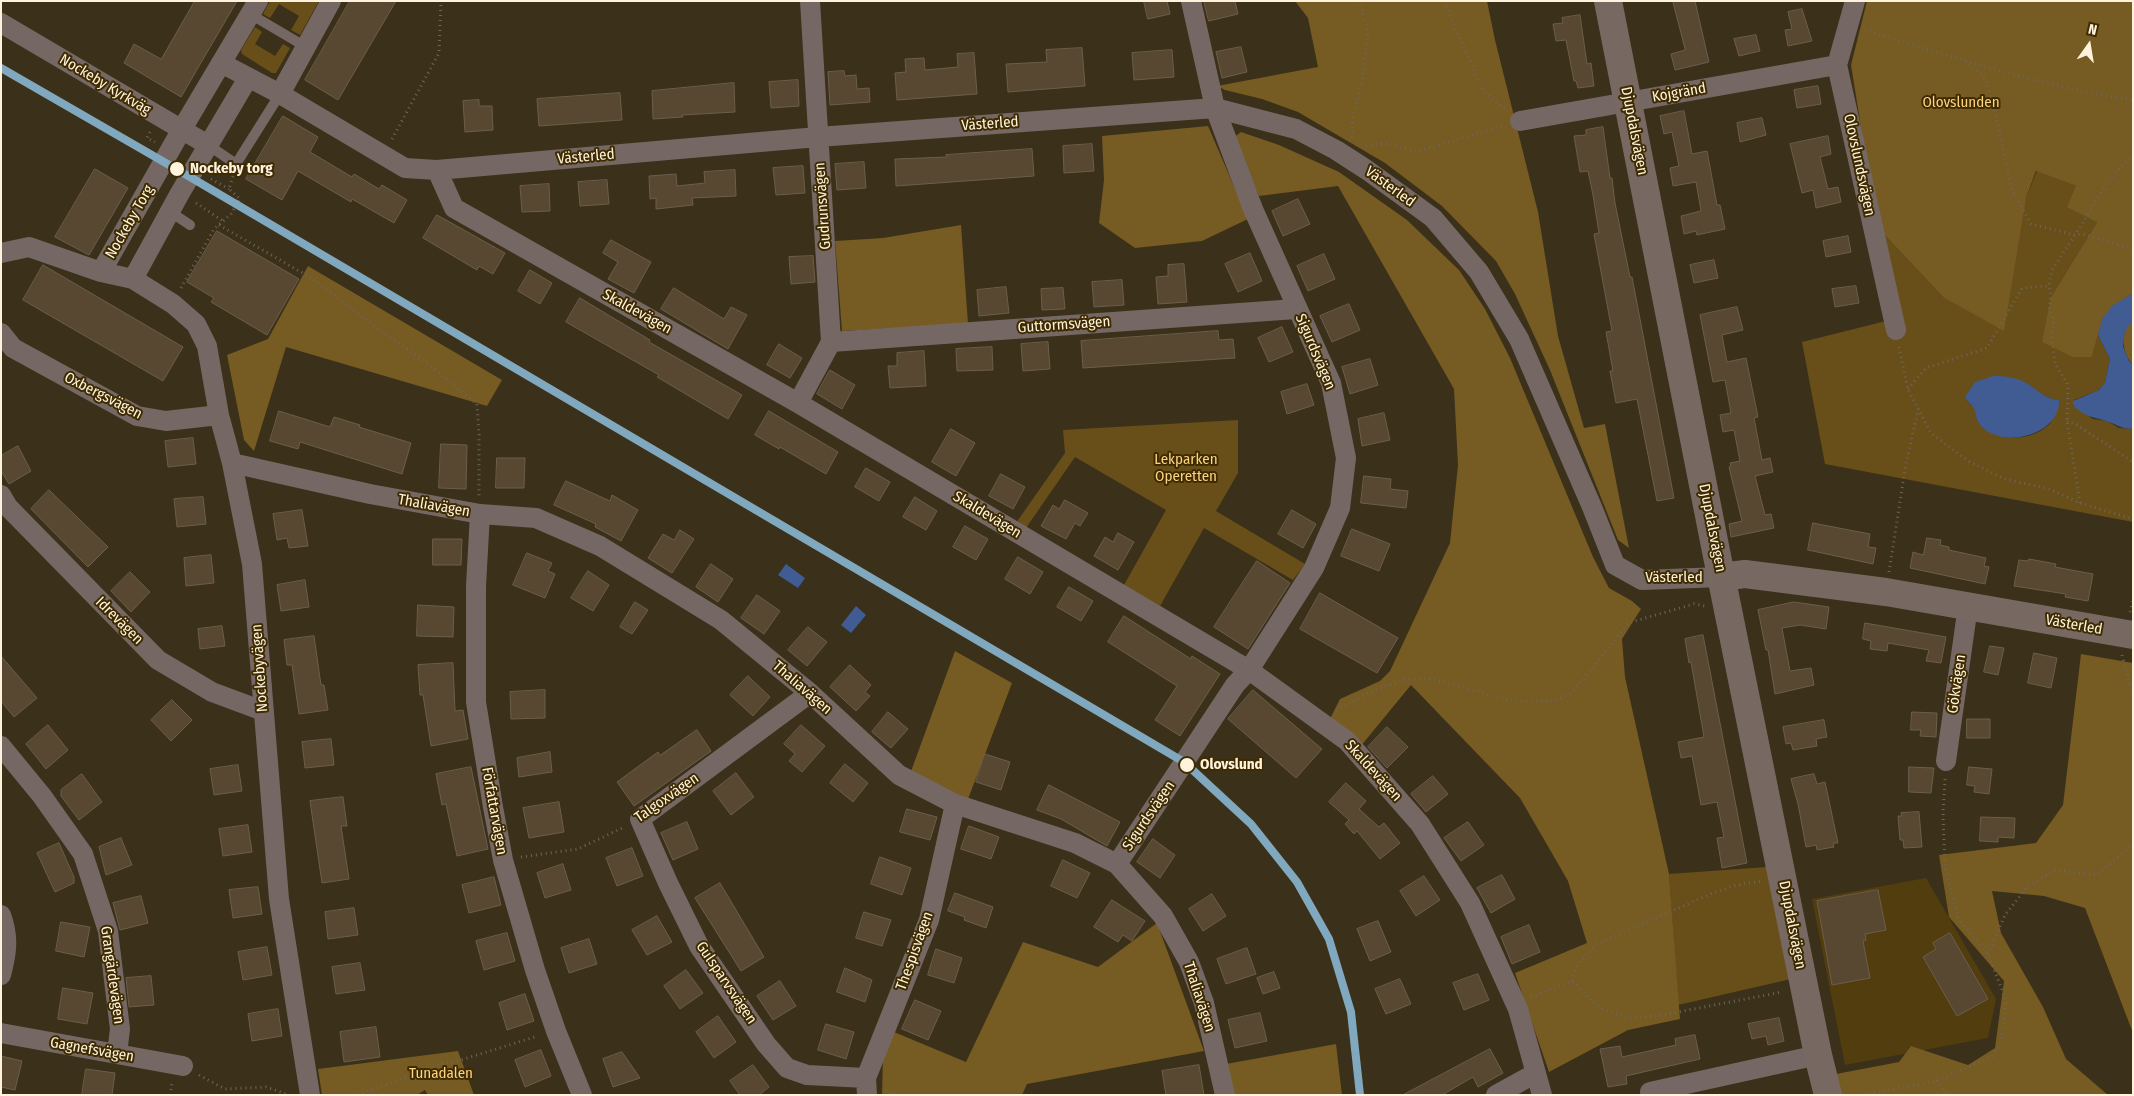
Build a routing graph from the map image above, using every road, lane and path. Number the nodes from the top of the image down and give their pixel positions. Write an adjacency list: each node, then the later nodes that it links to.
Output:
1 (331, 1): 12 (street)
2 (441, 1): 26 (path)
3 (810, 1): 23 (street, Gudrunsvägen)
4 (1191, 1): 20 (street, Sigurdsvägen)
5 (1360, 1): 25 (path)
6 (1444, 1): 21 (path)
7 (1608, 1): 19 (street, Djupdalsvägen)
8 (1855, 1): 11 (street, Olovslundsvägen)
9 (254, 8): 12 (lane); 14 (street, Nockeby Torg)
10 (1, 23): 22 (street, Nockeby Kyrkväg)
11 (1848, 26): 13 (path); 15 (street, Olovslundsvägen)
12 (306, 47): 17 (street)
13 (1965, 61): 18 (path); 33 (path)
14 (221, 63): 16 (street); 22 (street, Nockeby Torg)
15 (1837, 65): 19 (street, Kojgränd); 41 (street, Olovslundsvägen)
16 (248, 78): 17 (street); 24 (street, Nockeby Torg)
17 (280, 94): 26 (street); 28 (lane)
18 (2133, 100)
19 (1628, 102): 21 (street, Kojgränd); 56 (street, Djupdalsvägen)
20 (1215, 108): 23 (street, Västerled); 25 (street, Västerled); 40 (street, Sigurdsvägen)
21 (1520, 121): 25 (path)
22 (182, 130): 24 (street, Nockeby Kyrkväg); 36 (street, Nockeby Torg)
23 (818, 137): 29 (street, Västerled); 43 (street, Gudrunsvägen)
24 (208, 145): 28 (lane); 30 (street, Nockeby Torg)
25 (1344, 149): 56 (street, Västerled)
26 (384, 155): 29 (street)
27 (2133, 157): 33 (path)
28 (236, 164): 32 (path)
29 (437, 170): 45 (street, Skaldevägen)
30 (169, 212): 31 (lane); 37 (street, Nockeby Torg)
31 (190, 224)
32 (219, 225): 39 (path); 51 (path)
33 (2075, 235): 34 (path); 38 (path)
34 (2133, 249)
35 (1, 253): 36 (street)
36 (101, 272): 37 (street, Nockeby Torg)
37 (132, 279): 39 (street, Nockebyvägen)
38 (2049, 286): 44 (path); 48 (path)
39 (172, 304): 47 (street, Nockebyvägen)
40 (1296, 308): 43 (street, Guttormsvägen); 61 (street, Sigurdsvägen)
41 (1896, 330): 44 (path)
42 (1, 333): 47 (street, Oxbergsvägen)
43 (831, 342): 45 (street)
44 (1908, 390): 46 (path)
45 (798, 403): 61 (street, Skaldevägen)
46 (1919, 410): 53 (path); 57 (path)
47 (219, 416): 50 (street, Nockebyvägen)
48 (2066, 421): 49 (path); 53 (path)
49 (2133, 462)
50 (232, 463): 54 (street, Thaliavägen); 64 (street, Nockebyvägen)
51 (478, 474)
52 (1, 495): 64 (street, Idrevägen)
53 (2080, 503): 55 (path)
54 (480, 514): 62 (street, Thaliavägen); 71 (street, Författarvägen)
55 (2133, 519)
56 (1721, 577): 57 (street, Västerled); 83 (street, Djupdalsvägen)
57 (1886, 592): 58 (street, Västerled)
58 (1968, 606): 60 (street, Västerled); 67 (street, Gökvägen)
59 (1707, 607): 65 (path)
60 (2129, 634): 63 (path)
61 (1249, 670): 65 (street, Skaldevägen); 72 (street, Sigurdsvägen)
62 (810, 693): 68 (street, Thaliavägen); 69 (street, Talgoxvägen)
63 (2133, 698)
64 (263, 711): 92 (street, Nockebyvägen)
65 (1321, 722): 79 (street, Skaldevägen)
66 (1, 746): 82 (street, Grangärdevägen)
67 (1946, 761): 75 (path)
68 (955, 804): 72 (street, Thaliavägen); 87 (street, Thespisvägen)
69 (640, 819): 71 (path, Talgoxvägen); 87 (street, Gulsparvsvägen)
70 (2133, 844): 75 (path)
71 (503, 860): 80 (street, Författarvägen)
72 (1117, 864): 95 (street, Thaliavägen)
73 (1762, 881): 77 (path)
74 (1, 914): 76 (street)
75 (1988, 954): 86 (path)
76 (1, 974)
77 (1572, 981): 78 (path); 79 (path)
78 (1785, 992)
79 (1515, 1002): 85 (street, Skaldevägen)
80 (556, 1031): 93 (path); 94 (street, Författarvägen)
81 (1, 1034): 82 (street, Gagnefsvägen)
82 (117, 1054): 84 (street, Gagnefsvägen)
83 (1818, 1054): 89 (street); 98 (street, Djupdalsvägen)
84 (183, 1066): 91 (path)
85 (1536, 1073): 96 (street); 97 (street, Skaldevägen)
86 (1936, 1081): 99 (path); 100 (path)
87 (867, 1086)
88 (171, 1089): 90 (path)
89 (1650, 1092)
90 (170, 1095)
91 (289, 1095)
92 (310, 1095)
93 (358, 1095)
94 (582, 1095)
95 (1225, 1095)
96 (1496, 1095)
97 (1542, 1095)
98 (1828, 1095)
99 (1864, 1095)
100 (1948, 1095)

